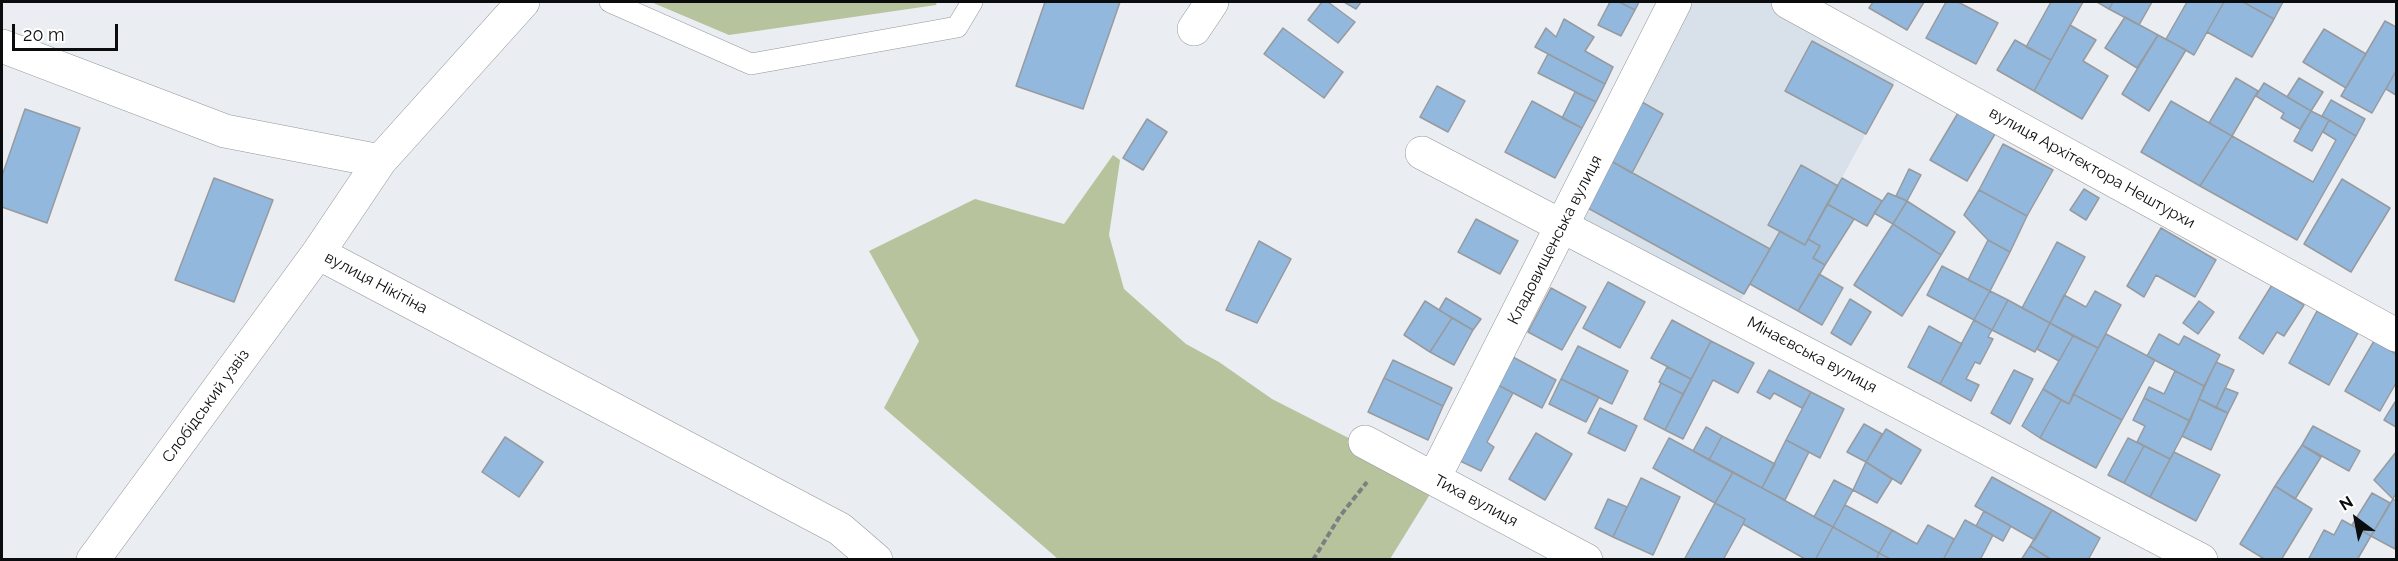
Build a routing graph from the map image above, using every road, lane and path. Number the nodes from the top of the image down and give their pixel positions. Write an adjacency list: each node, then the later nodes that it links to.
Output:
1 (523, 2): 10 (street, вулиця Нікітіна)
2 (610, 2): 3 (lane)
3 (972, 2)
4 (1212, 2): 7 (street)
5 (1675, 2): 11 (street, Кладовищенська вулиця)
6 (1788, 2): 13 (street, вулиця Архітектора Нештурхи)
7 (1194, 29)
8 (2, 46): 10 (street)
9 (1422, 153): 11 (street, Мінаєвська вулиця)
10 (380, 161): 12 (street, вулиця Нікітіна)
11 (1563, 224): 16 (street, Кладовищенська вулиця); 21 (street, Мінаєвська вулиця)
12 (318, 254): 17 (street, Слобідський узвіз); 18 (street, вулиця Нікітіна)
13 (2397, 334)
14 (1365, 442): 15 (street, Тиха вулиця)
15 (1403, 462): 16 (street, Тиха вулиця); 19 (path)
16 (1434, 478): 20 (street, Тиха вулиця)
17 (93, 560)
18 (876, 560)
19 (1313, 560)
20 (1586, 560)
21 (2201, 560)

